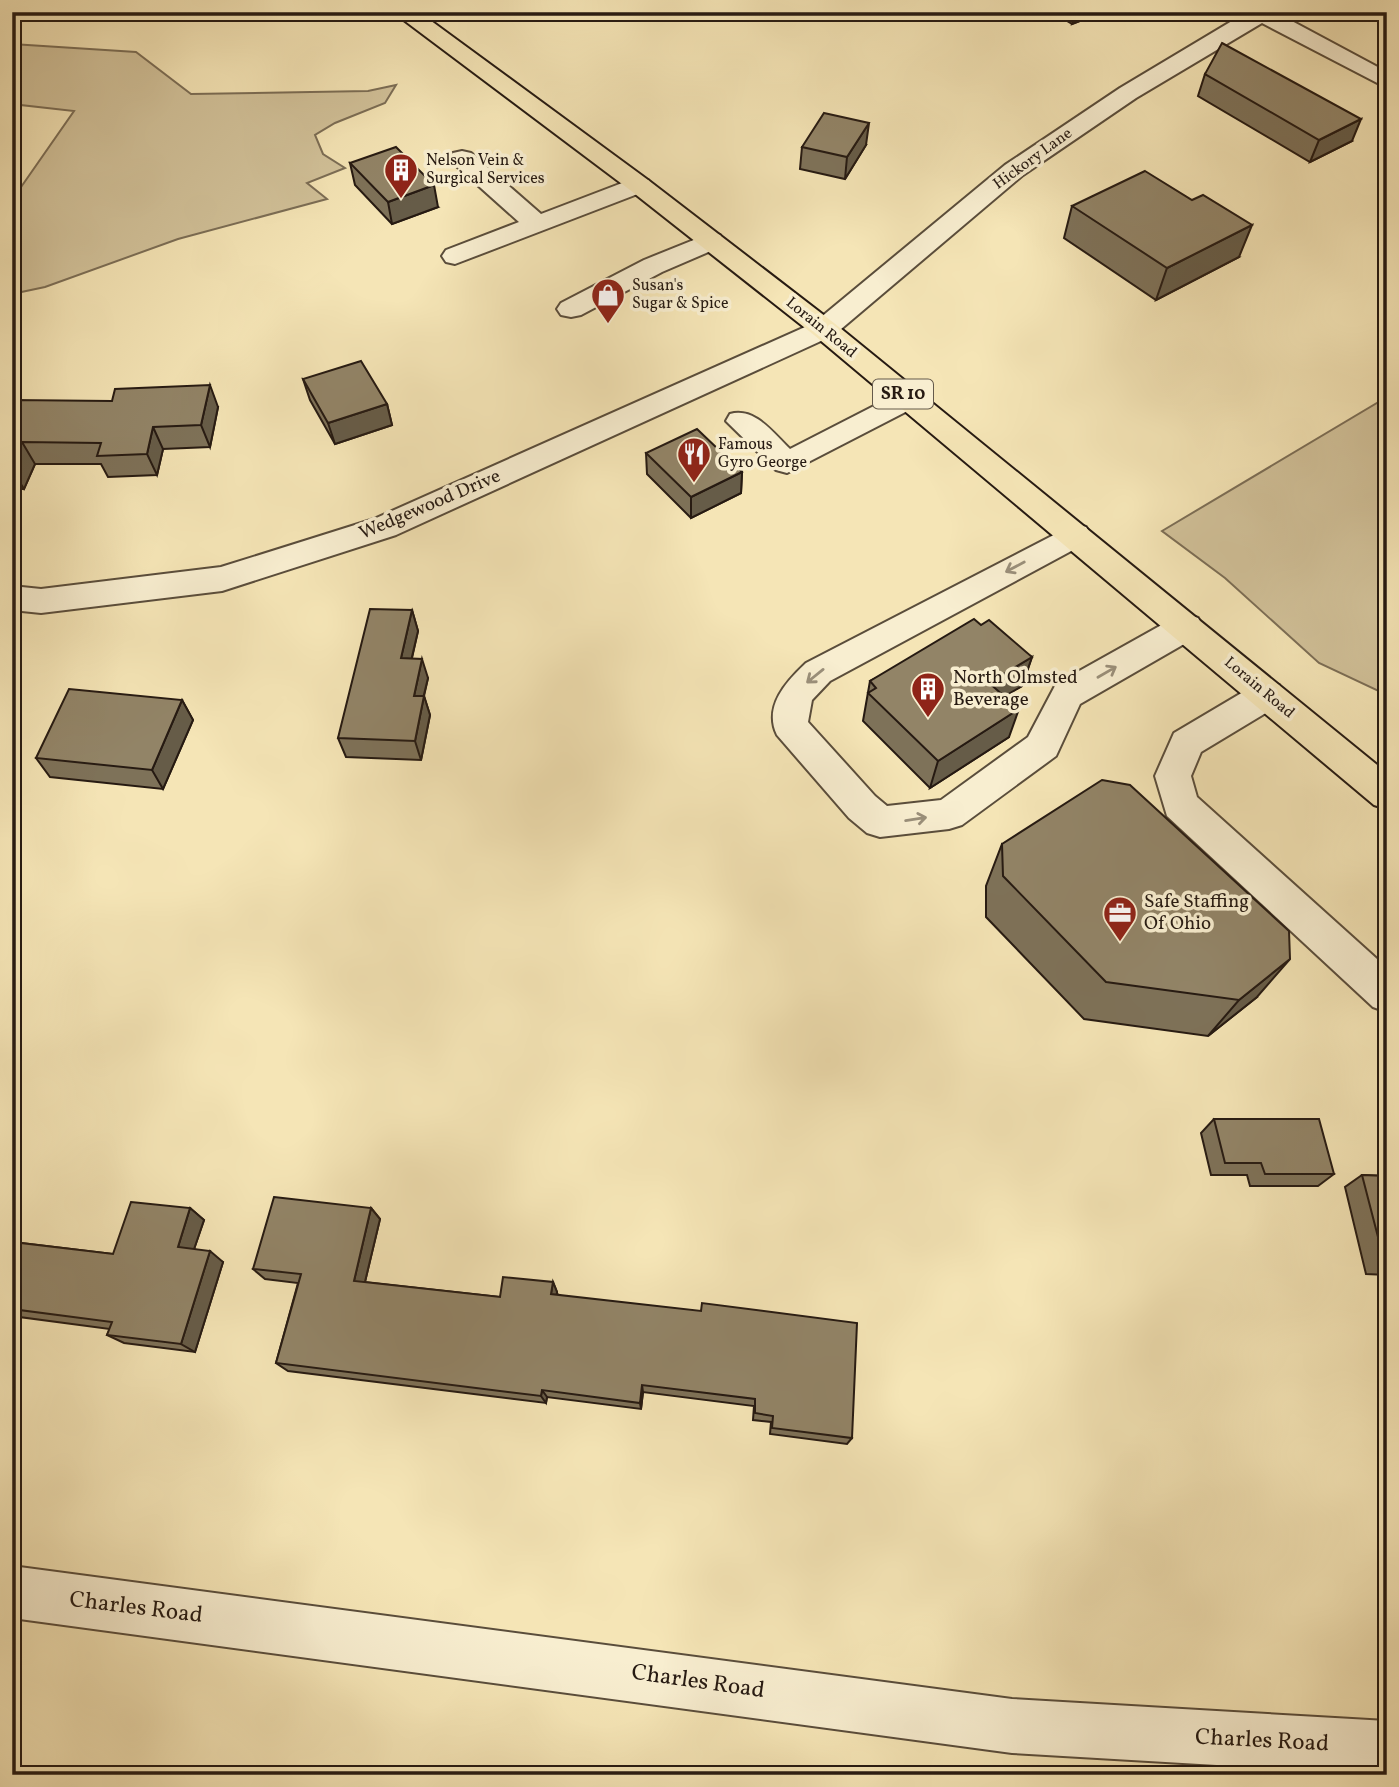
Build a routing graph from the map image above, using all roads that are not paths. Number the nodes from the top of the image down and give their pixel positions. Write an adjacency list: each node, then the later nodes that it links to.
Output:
1 (404, 12): 5 (main road, Lorain Road / SR 10)
2 (1259, 13): 3 (street); 10 (street, Hickory Lane)
3 (1387, 81)
4 (462, 158): 6 (street)
5 (639, 185): 6 (street); 7 (main road, Lorain Road / SR 10)
6 (537, 224): 8 (street)
7 (711, 241): 9 (street); 10 (main road, Lorain Road / SR 10)
8 (455, 256)
9 (571, 309)
10 (824, 329): 11 (main road, Lorain Road / SR 10); 14 (street, Wedgewood Drive)
11 (909, 398): 12 (street); 13 (main road, Lorain Road / SR 10)
12 (741, 421)
13 (1075, 535): 15 (main road, Lorain Road / SR 10); 15 (street, one-way to 15)
14 (12, 598)
15 (1186, 627): 16 (main road, Lorain Road / SR 10)
16 (1267, 695): 17 (main road, Lorain Road / SR 10); 18 (street)
17 (1387, 794)
18 (1387, 994)
19 (12, 1592): 20 (street, Charles Road)
20 (1368, 1757)

